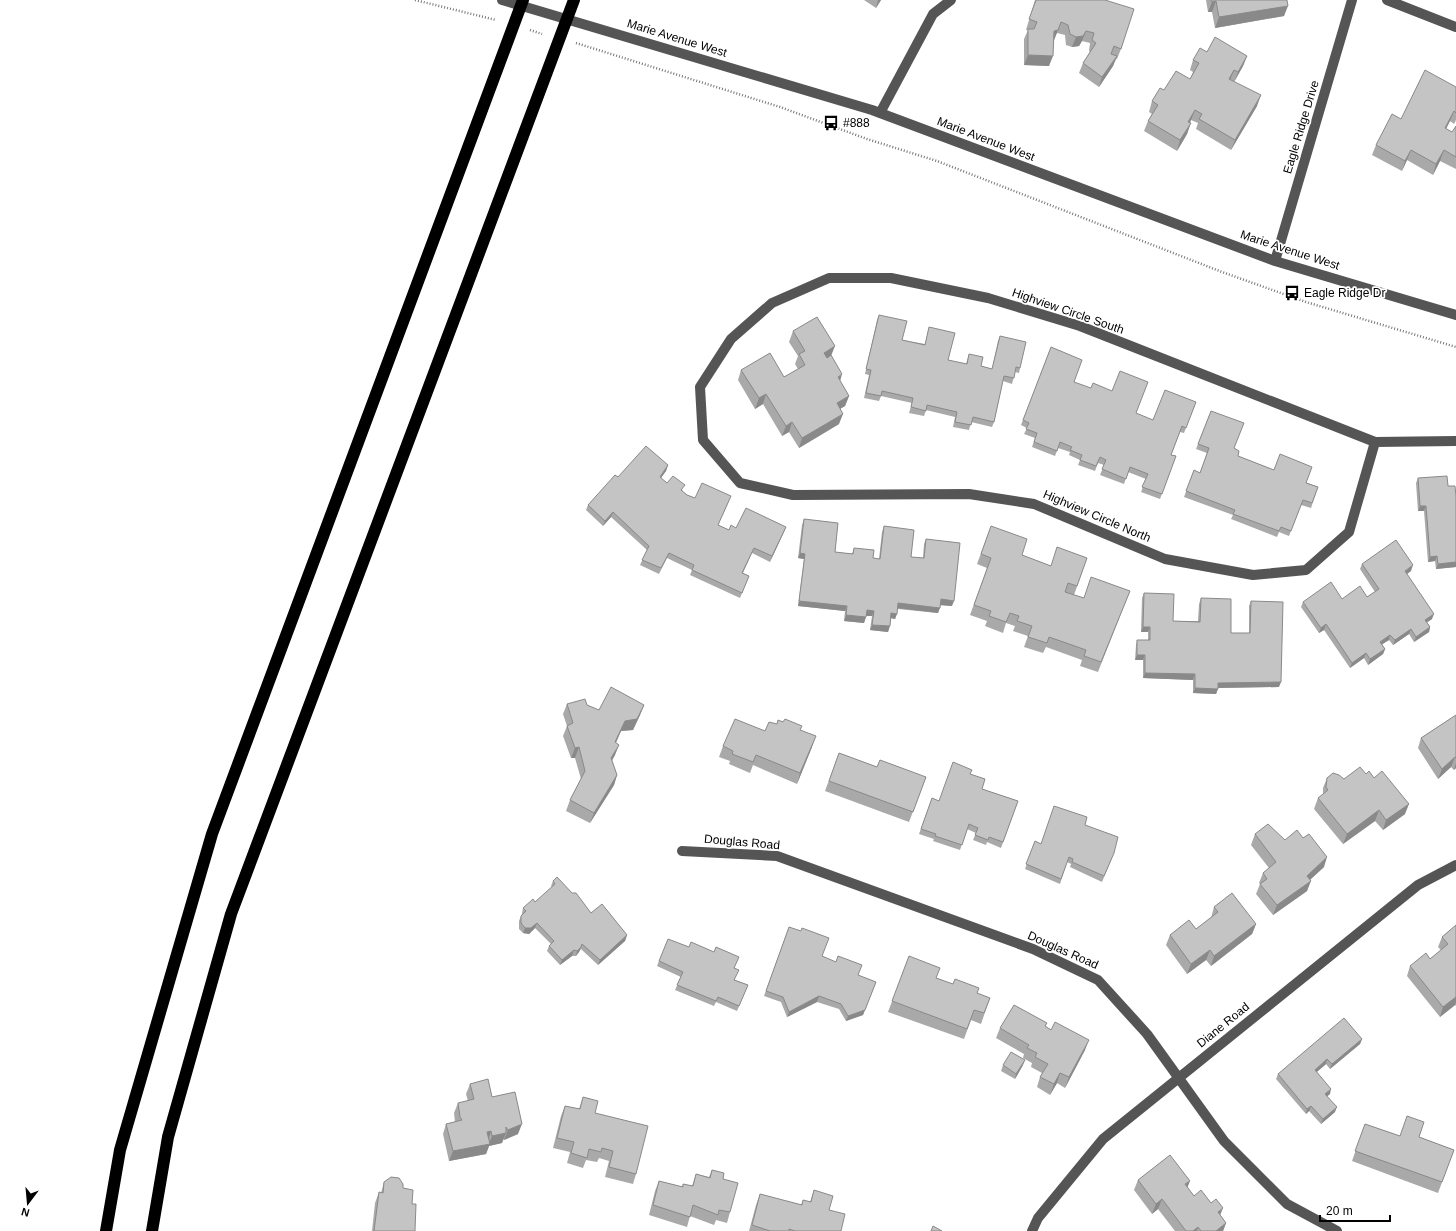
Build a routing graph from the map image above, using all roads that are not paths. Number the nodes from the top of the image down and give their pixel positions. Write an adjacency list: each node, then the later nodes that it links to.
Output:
1 (502, 0): 8 (street, Marie Avenue West)
2 (523, 0): 17 (highway)
3 (574, 0): 18 (highway)
4 (951, 0): 8 (street)
5 (1352, 0): 9 (street, Eagle Ridge Drive)
6 (1387, 0): 7 (street)
7 (1456, 27)
8 (880, 113): 9 (street, Marie Avenue West)
9 (1275, 261): 10 (street, Marie Avenue West)
10 (1456, 314)
11 (700, 387): 13 (street, Highview Circle South); 13 (street, Highview Circle North)
12 (1456, 441): 13 (street, Highview Circle South)
13 (1375, 442)
14 (682, 851): 16 (street, Douglas Road)
15 (1456, 865): 16 (street, Diane Road)
16 (1179, 1077): 19 (street, Diane Road); 20 (street, Douglas Road)
17 (106, 1231)
18 (152, 1231)
19 (1032, 1231)
20 (1337, 1231)

